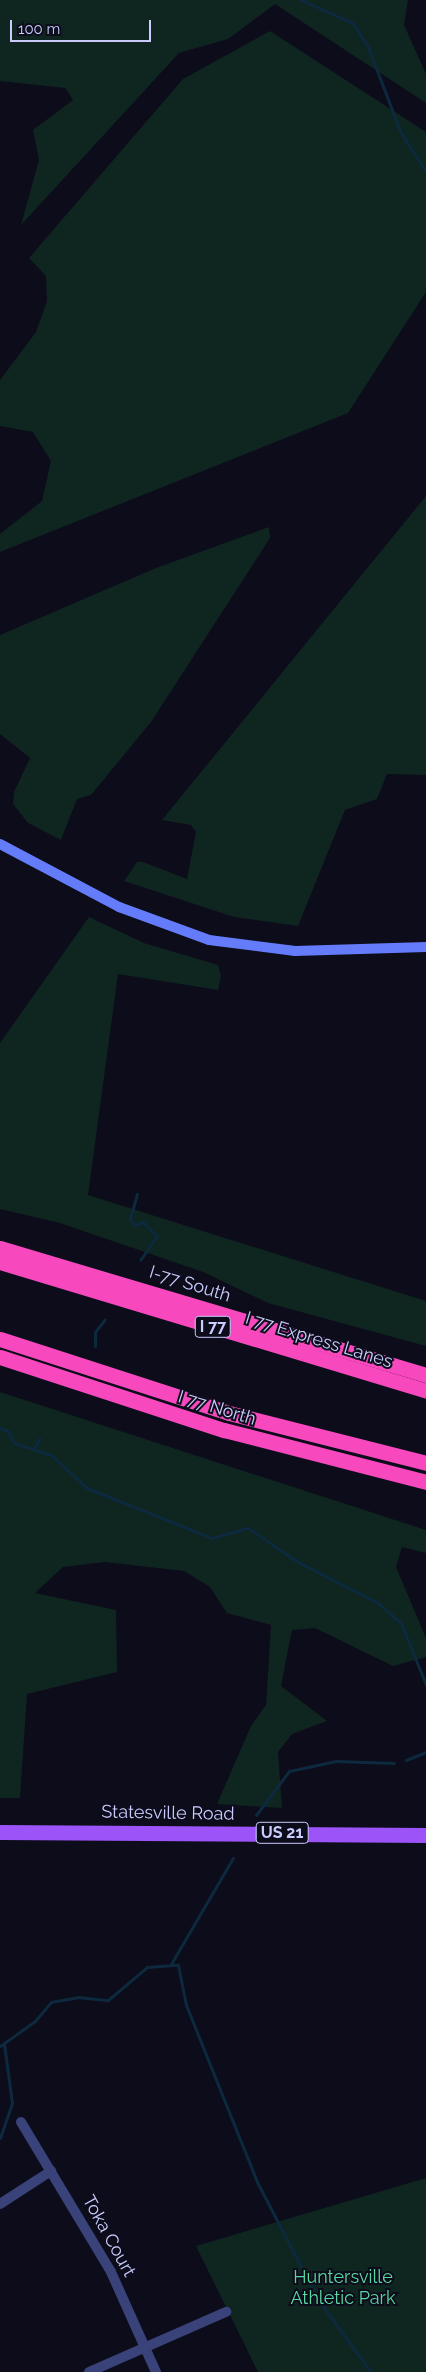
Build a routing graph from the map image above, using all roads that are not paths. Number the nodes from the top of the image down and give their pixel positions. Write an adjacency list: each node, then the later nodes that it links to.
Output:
1 (0, 844): 2 (main road)
2 (426, 947)
3 (0, 1248): 7 (highway, I-77 South / I 77)
4 (0, 1262): 8 (highway, I 77 Express Lanes / I 77)
5 (0, 1339): 9 (highway)
6 (0, 1357): 10 (highway, I 77 North)
7 (426, 1375)
8 (426, 1392)
9 (426, 1463)
10 (426, 1482)
11 (0, 1832): 12 (main road, Statesville Road / US 21)
12 (426, 1835)
13 (21, 2122): 14 (street, Toka Court)
14 (51, 2171): 15 (street); 17 (street, Toka Court)
15 (0, 2204)
16 (226, 2312): 17 (street)
17 (143, 2347): 18 (street); 19 (street, Toka Court)
18 (89, 2372)
19 (156, 2372)

